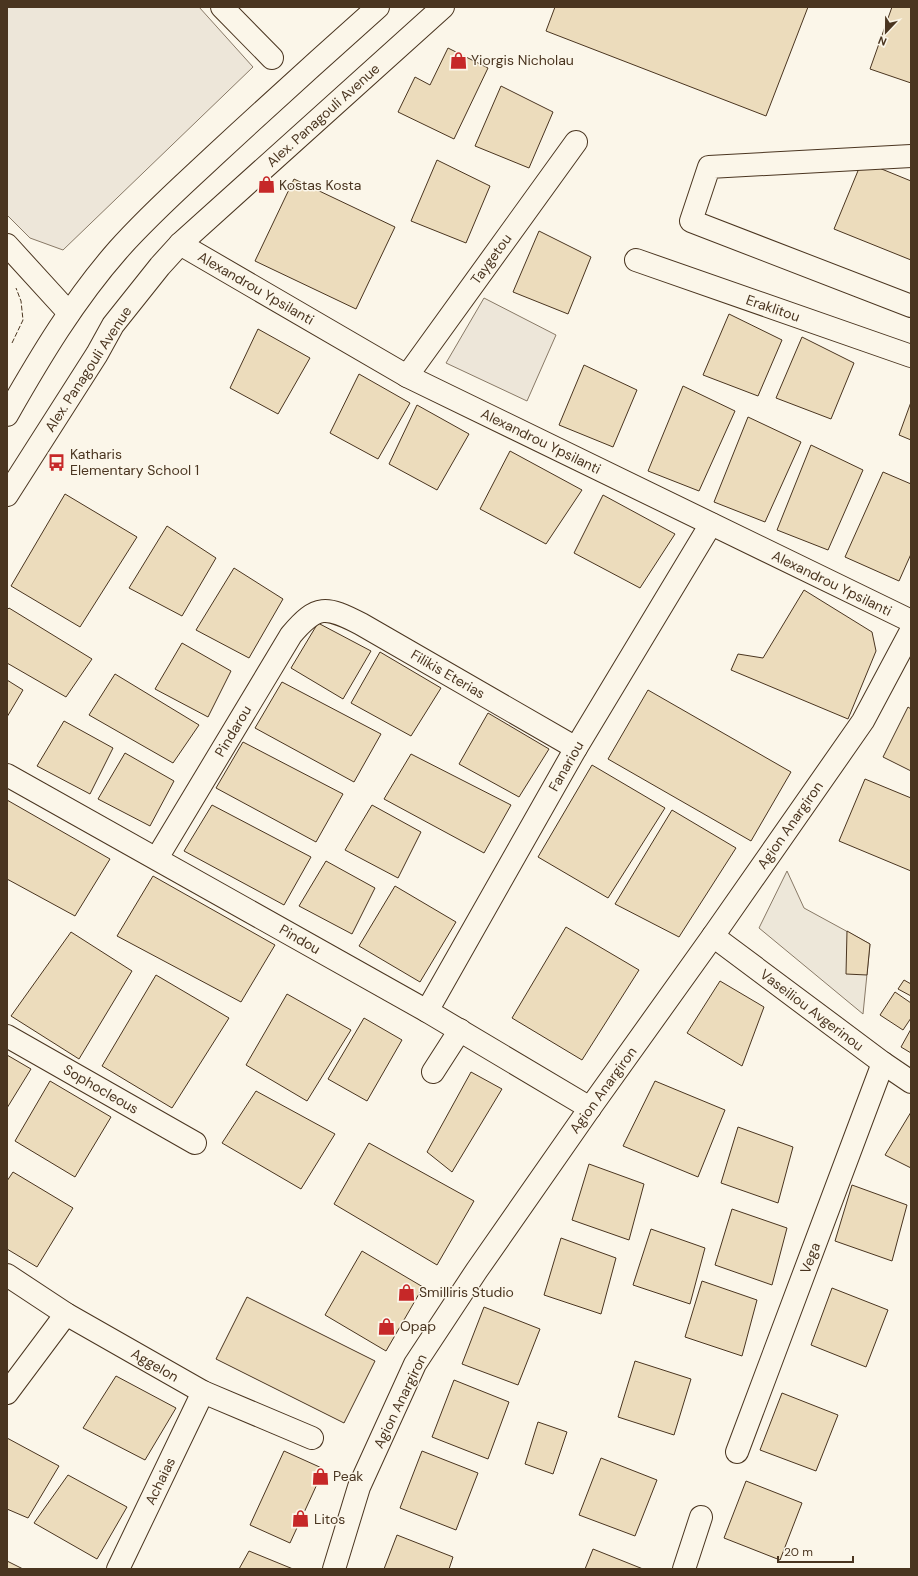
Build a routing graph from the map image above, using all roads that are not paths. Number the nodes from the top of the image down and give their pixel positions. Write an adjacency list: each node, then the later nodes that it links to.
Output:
1 (222, 7): 4 (street)
2 (378, 7): 11 (street)
3 (444, 7): 7 (street, Alex. Panagouli Avenue)
4 (272, 58)
5 (576, 142): 13 (street, Taygetou)
6 (911, 156): 10 (street)
7 (180, 244): 13 (street, Alexandrou Ypsilanti); 15 (street, Alex. Panagouli Avenue)
8 (7, 245): 11 (street)
9 (636, 260): 12 (street, Eraklitou)
10 (911, 306)
11 (69, 313): 14 (street)
12 (911, 356)
13 (407, 376): 16 (street, Alexandrou Ypsilanti)
14 (7, 415)
15 (7, 494)
16 (711, 524): 18 (street, Alexandrou Ypsilanti); 20 (street, Fanariou)
17 (317, 612): 20 (street, Filikis Eterias); 22 (street, Pindarou)
18 (911, 621)
19 (911, 631): 23 (street, Agion Anargiron)
20 (576, 748): 24 (street, Fanariou)
21 (7, 775): 22 (street, Pindou)
22 (157, 858): 24 (street, Pindou)
23 (713, 936): 27 (street, Vaseiliou Avgerinou); 30 (street, Agion Anargiron)
24 (427, 1011): 25 (street, Pindou)
25 (460, 1030): 28 (street); 30 (street, Pindou)
26 (7, 1036): 31 (street, Sophocleous)
27 (882, 1063): 29 (street, Vaseiliou Avgerinou); 37 (street, Vega)
28 (433, 1072)
29 (911, 1082)
30 (590, 1108): 40 (street, Agion Anargiron)
31 (195, 1143)
32 (7, 1275): 33 (street, Aggelon)
33 (66, 1314): 34 (street, Aggelon); 35 (street)
34 (202, 1392): 36 (street, Aggelon); 39 (street, Achaias)
35 (7, 1393)
36 (312, 1438)
37 (737, 1452)
38 (701, 1517): 41 (street)
39 (118, 1569)
40 (334, 1569)
41 (684, 1569)

